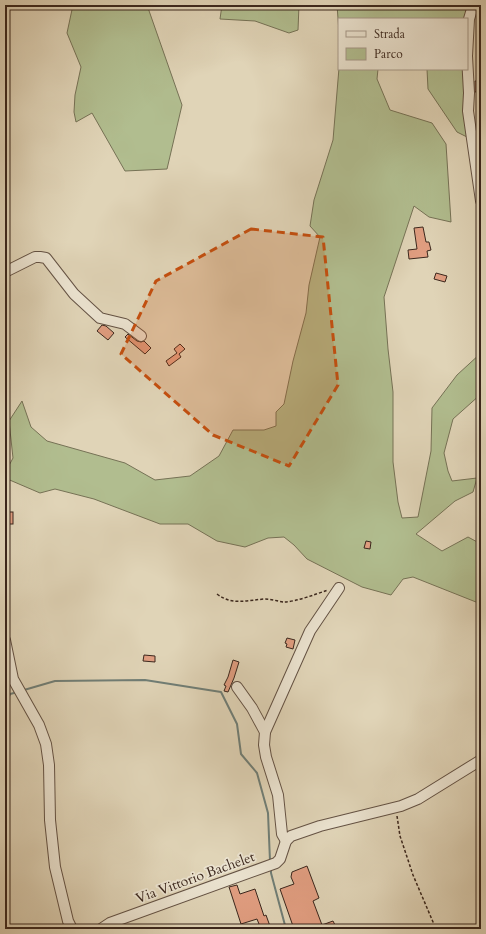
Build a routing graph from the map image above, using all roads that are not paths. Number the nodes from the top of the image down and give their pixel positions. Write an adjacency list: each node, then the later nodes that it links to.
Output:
1 (474, 5): 2 (street)
2 (468, 20)
3 (468, 70): 4 (street)
4 (481, 201)
5 (5, 272): 6 (street)
6 (141, 336)
7 (339, 588): 10 (street)
8 (5, 640): 13 (street)
9 (238, 687): 10 (street)
10 (265, 732): 12 (street)
11 (481, 760): 12 (street)
12 (286, 841): 14 (street, Via Vittorio Bachelet)
13 (72, 929)
14 (101, 929)

